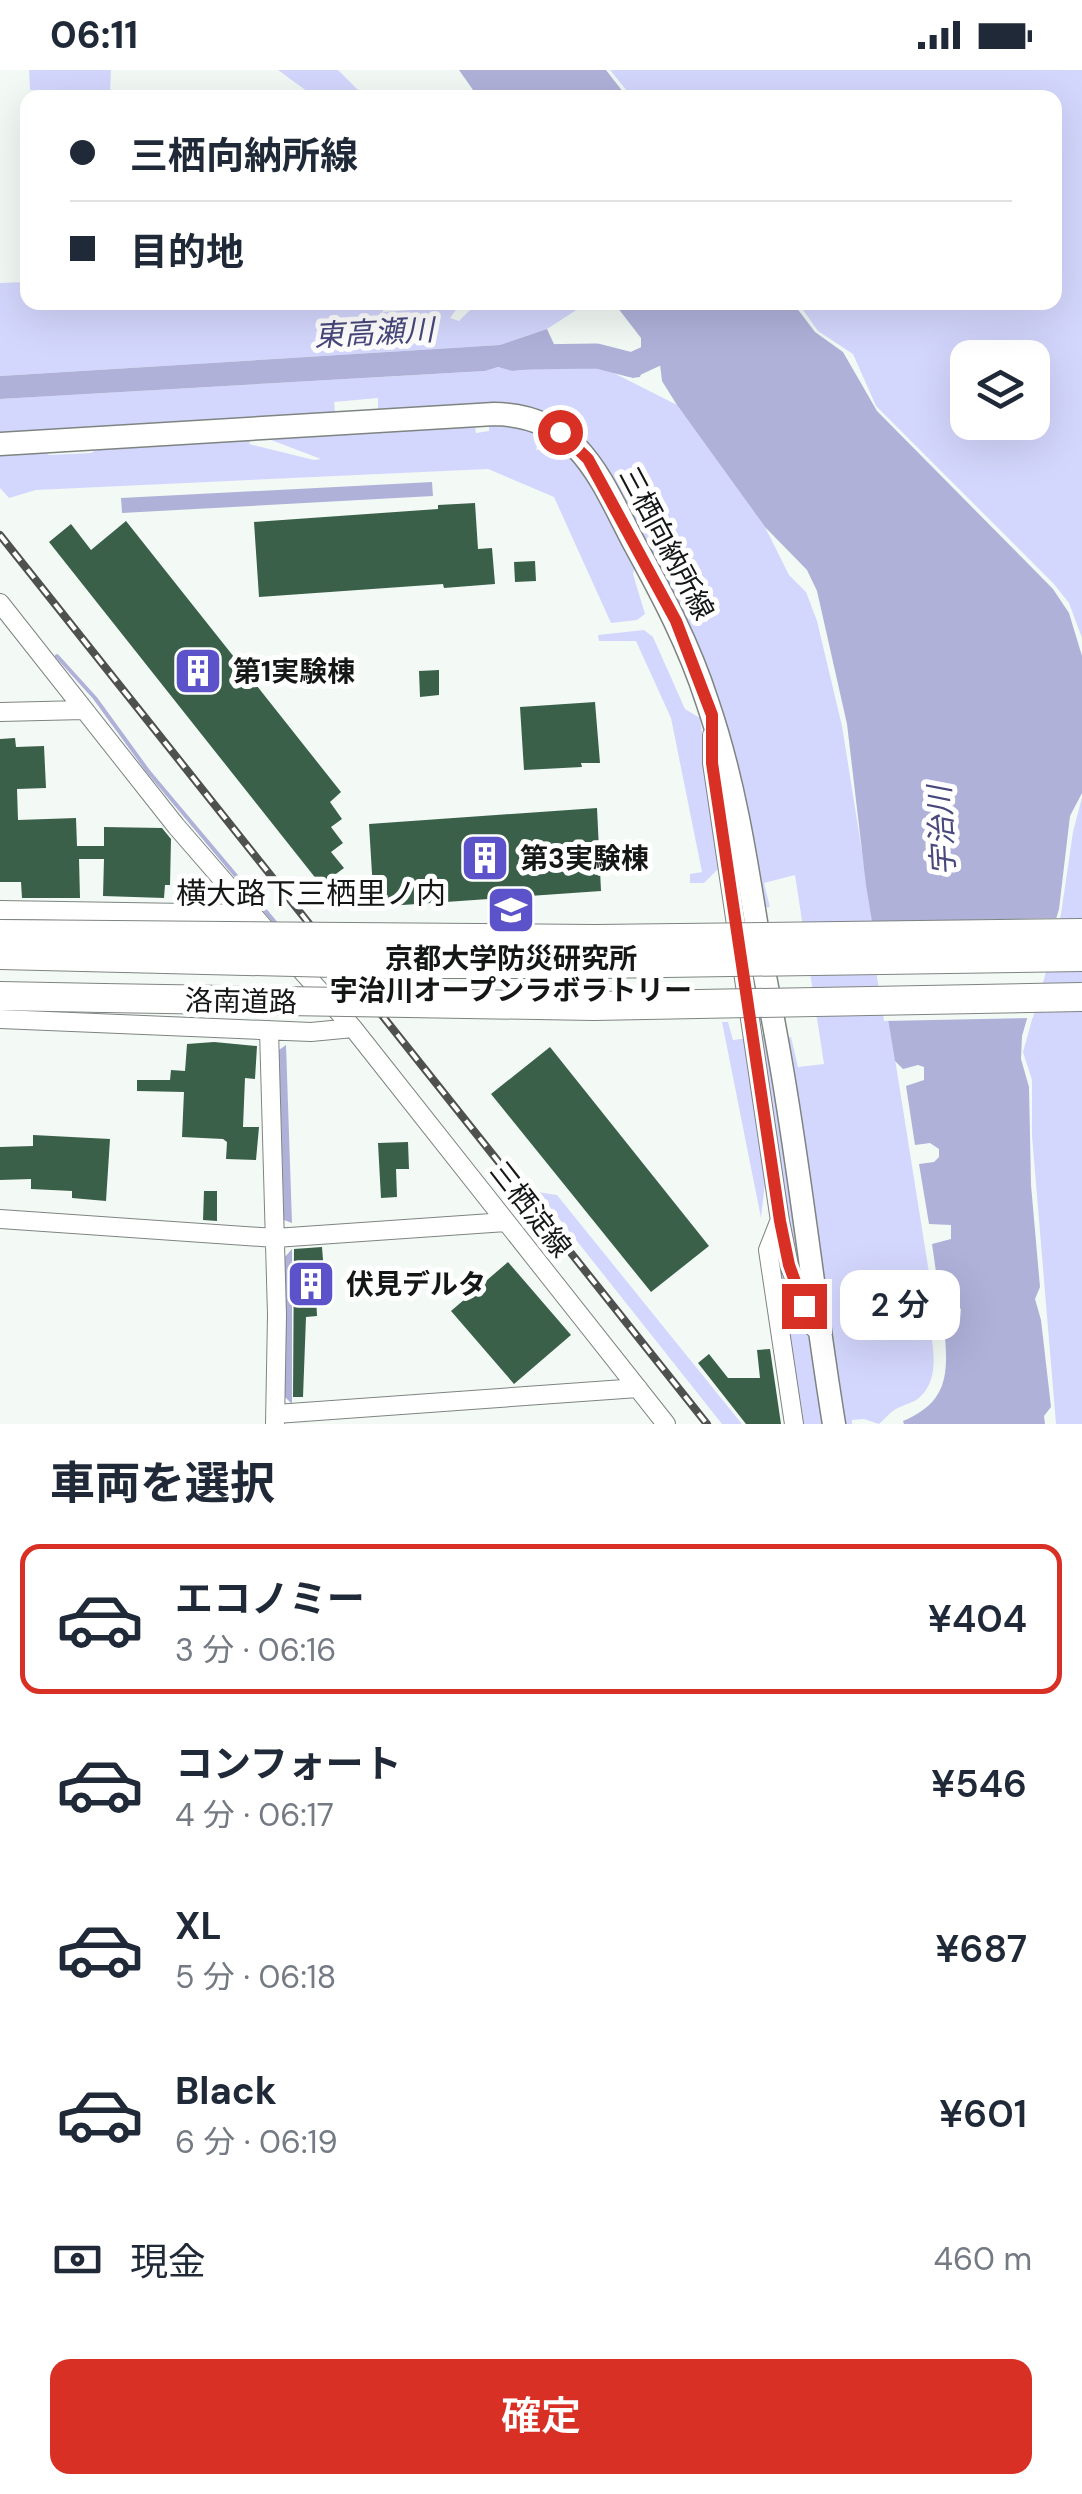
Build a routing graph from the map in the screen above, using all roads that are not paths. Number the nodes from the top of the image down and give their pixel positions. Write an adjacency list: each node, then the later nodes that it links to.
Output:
1 (0, 444): 5 (main road, 三栖向納所線)
2 (0, 603): 3 (street, 三栖淀線)
3 (84, 710): 4 (street); 7 (street, 三栖淀線)
4 (0, 712)
5 (712, 715): 20 (street); 23 (main road, 三栖向納所線)
6 (0, 910): 7 (street)
7 (250, 914): 17 (street, 三栖淀線)
8 (1082, 933): 9 (highway, bridge)
9 (0, 934)
10 (0, 955): 11 (highway, bridge)
11 (1082, 956)
12 (0, 972): 13 (highway)
13 (1082, 974)
14 (0, 996): 15 (highway, 洛南道路, bridge)
15 (1082, 996)
16 (0, 1019): 18 (street)
17 (352, 1028): 18 (street); 21 (street, 三栖淀線)
18 (269, 1030): 22 (street)
19 (0, 1219): 22 (street)
20 (780, 1221): 23 (street); 27 (street)
21 (506, 1222): 22 (street); 24 (street, 三栖淀線)
22 (284, 1238): 25 (street)
23 (822, 1347): 28 (main road, 三栖向納所線)
24 (638, 1388): 25 (street); 26 (street, 三栖淀線)
25 (282, 1416)
26 (666, 1424)
27 (794, 1424)
28 (834, 1424)

